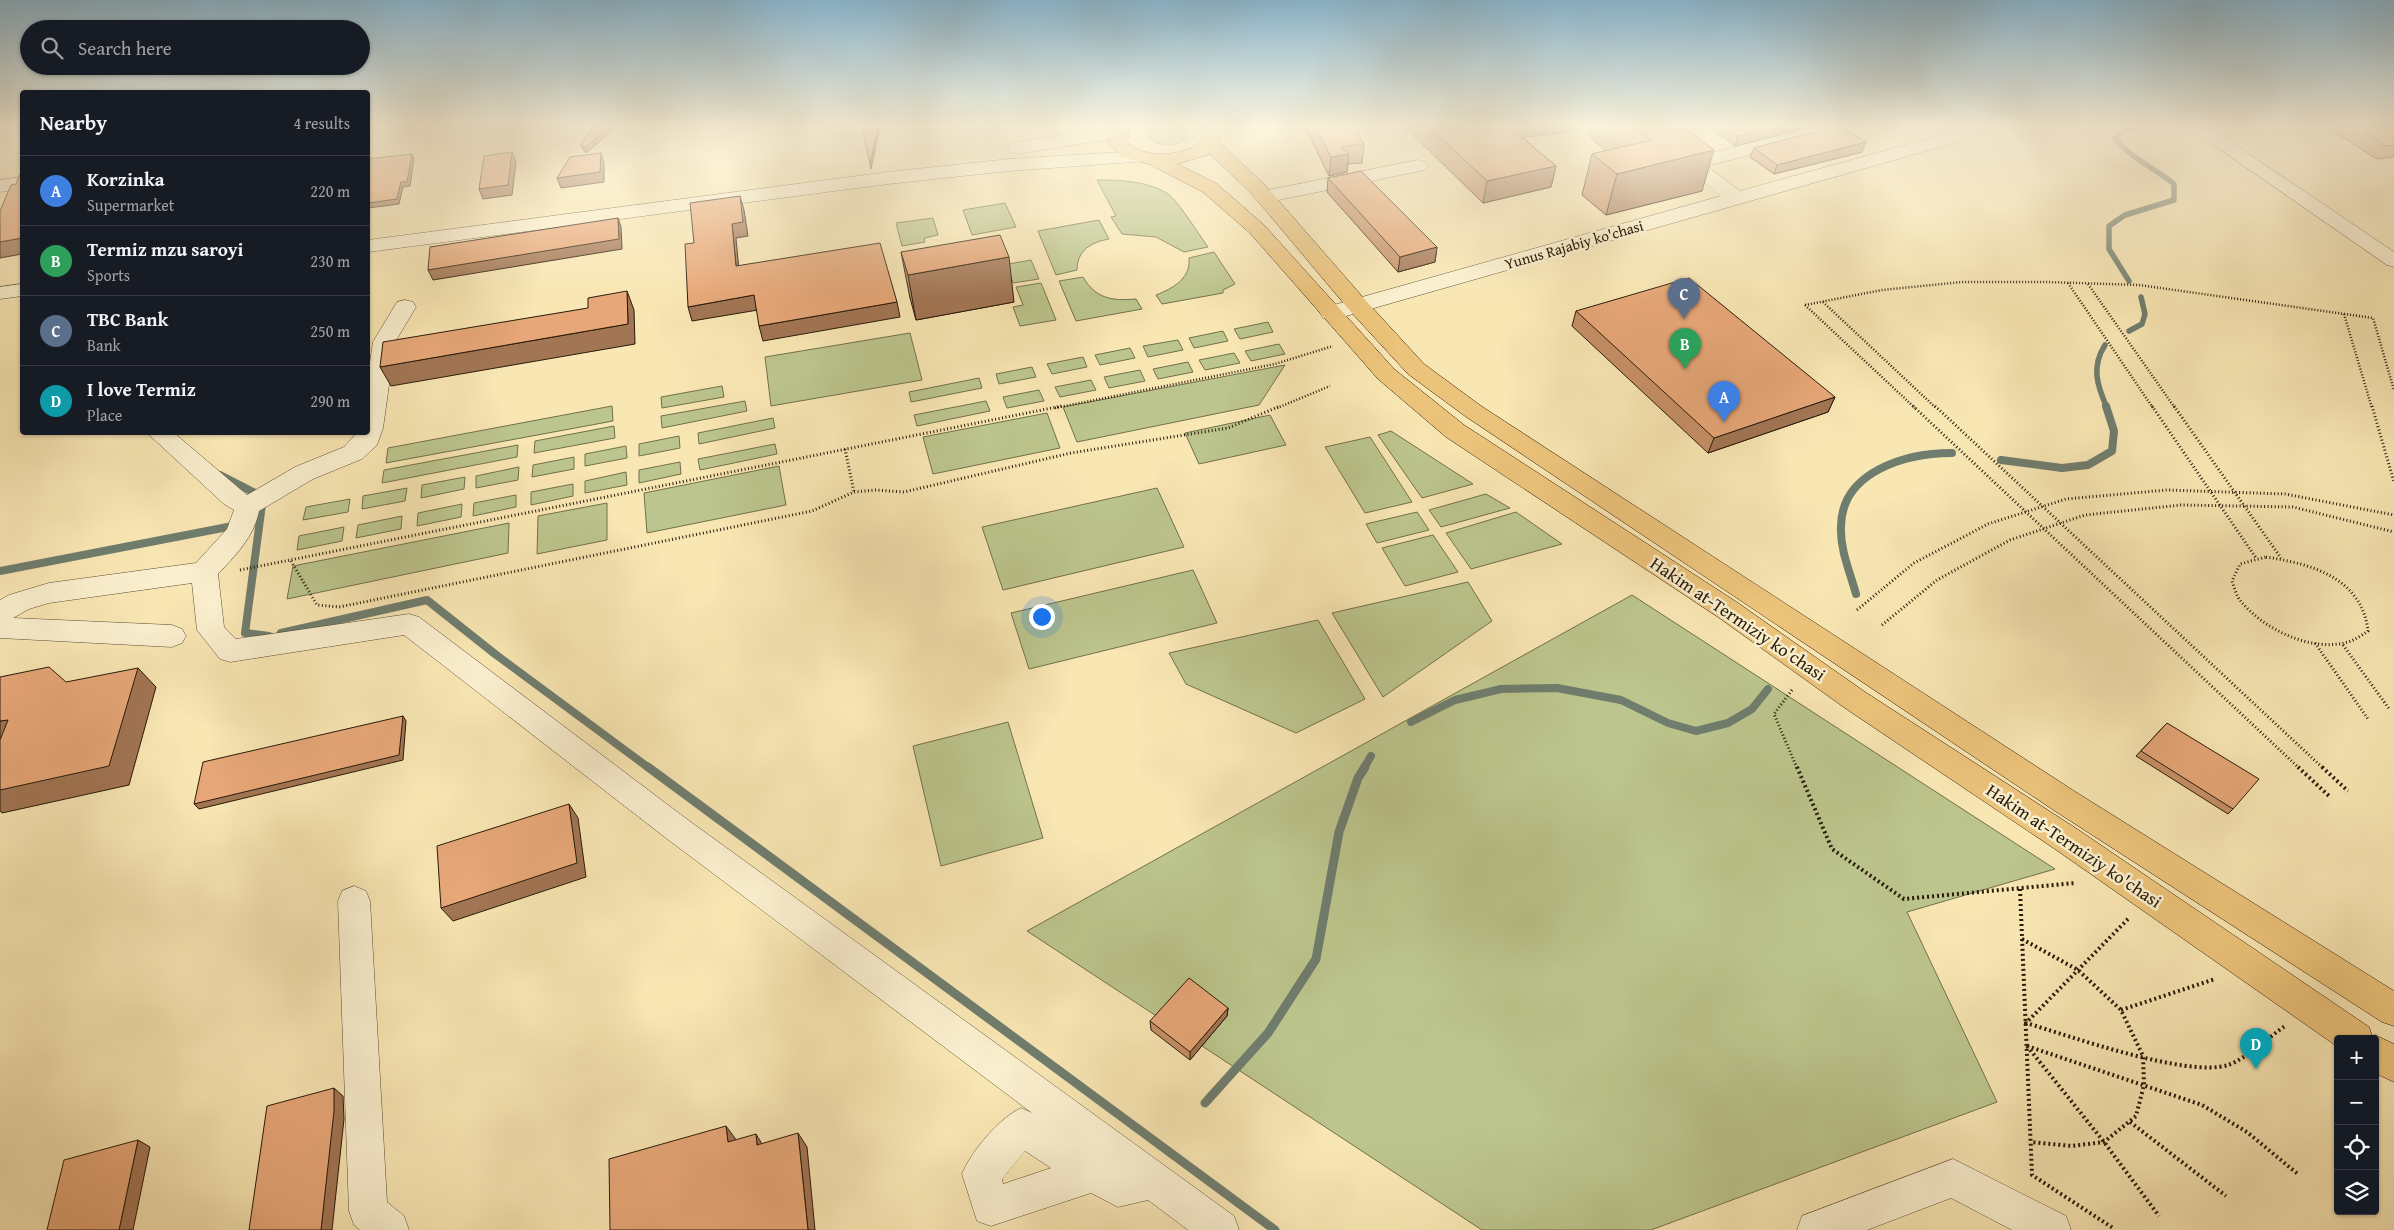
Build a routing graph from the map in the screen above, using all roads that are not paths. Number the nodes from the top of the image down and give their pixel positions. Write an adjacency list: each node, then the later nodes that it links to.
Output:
1 (737, 184): 11 (street)
2 (840, 184): 12 (street)
3 (1202, 184): 20 (main road, Hakim at-Termiziy ko'chasi)
4 (1253, 184): 9 (main road, Hakim at-Termiziy ko'chasi)
5 (1327, 184): 9 (street)
6 (1718, 184): 10 (street)
7 (1787, 184): 10 (street, Yunus Rajabiy ko'chasi)
8 (2282, 184): 13 (street)
9 (1264, 197): 19 (main road, Hakim at-Termiziy ko'chasi)
10 (1736, 199): 19 (street, Yunus Rajabiy ko'chasi)
11 (370, 231)
12 (370, 246)
13 (2394, 261)
14 (20, 276): 15 (street)
15 (0, 279)
16 (20, 290): 17 (street)
17 (0, 293)
18 (405, 307): 21 (street)
19 (1359, 307): 20 (street, Yunus Rajabiy ko'chasi); 30 (main road, Hakim at-Termiziy ko'chasi)
20 (1332, 314): 31 (main road, Hakim at-Termiziy ko'chasi)
21 (370, 432)
22 (161, 435): 24 (street)
23 (369, 435): 24 (street)
24 (245, 517): 25 (street)
25 (219, 572): 26 (street); 35 (street)
26 (0, 613)
27 (0, 628): 28 (street)
28 (172, 636)
29 (354, 901): 36 (street)
30 (2394, 1010)
31 (2350, 1035)
32 (2379, 1055): 33 (main road)
33 (2394, 1065)
34 (1094, 1173): 35 (street)
35 (1153, 1180): 37 (street)
36 (390, 1230)
37 (1220, 1230)
38 (1816, 1230): 39 (street)
39 (2052, 1230)

